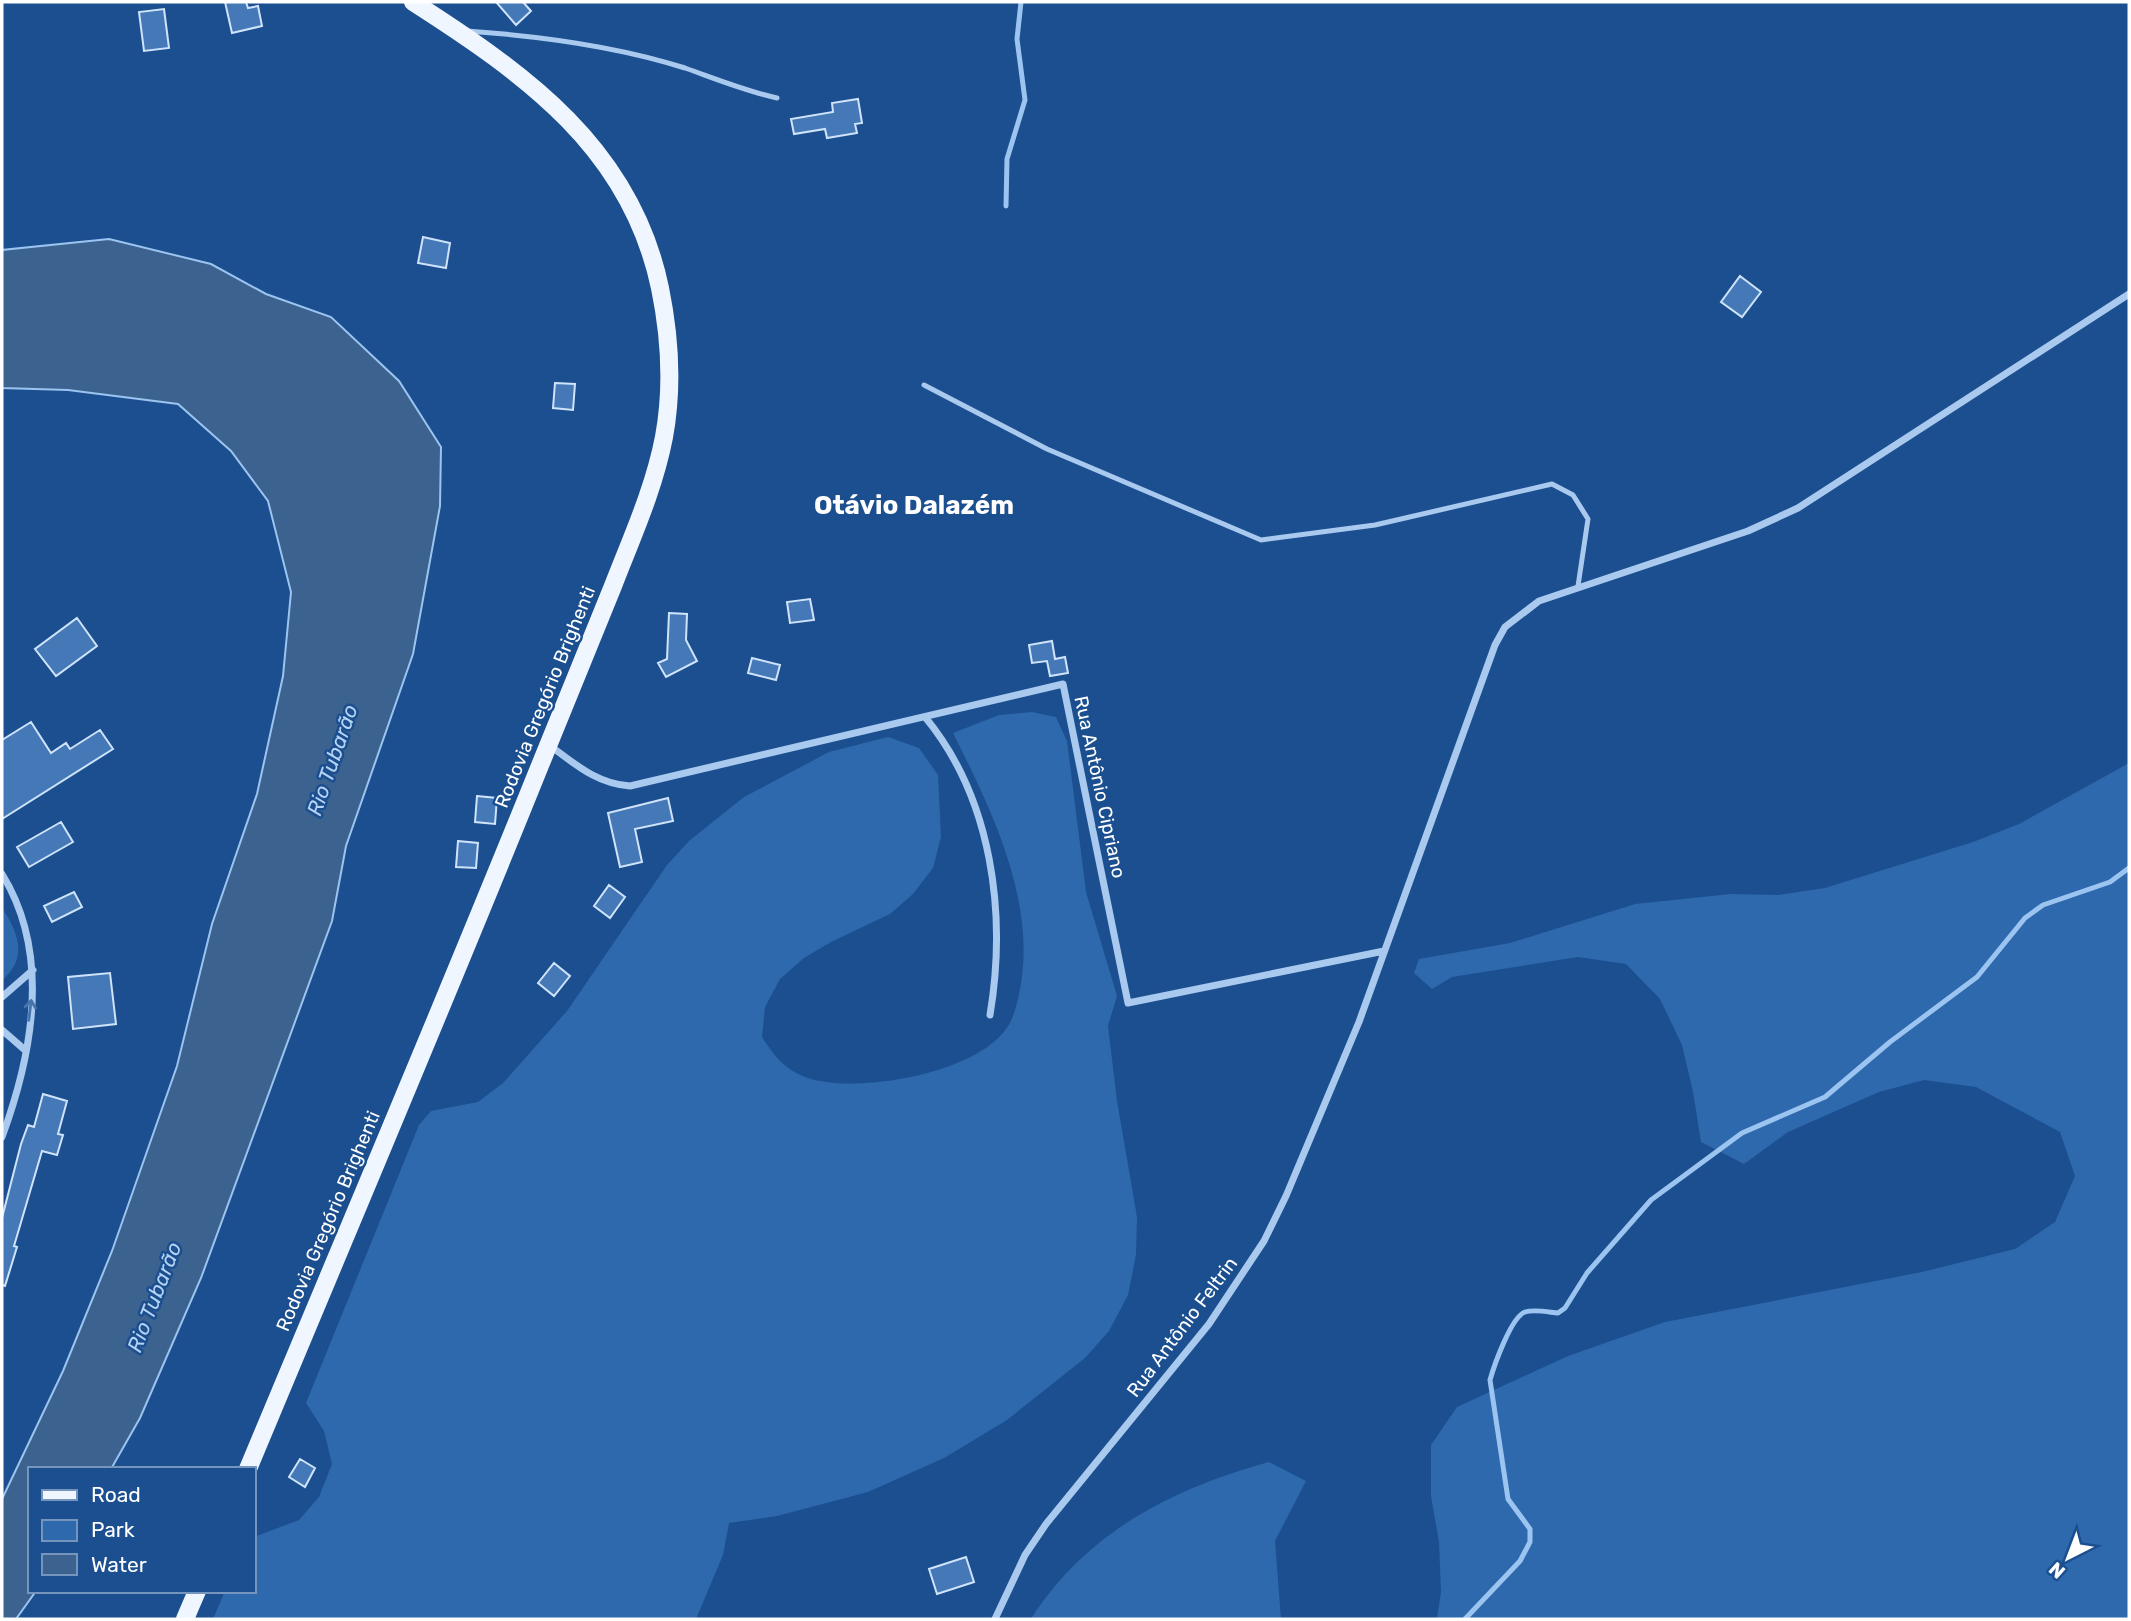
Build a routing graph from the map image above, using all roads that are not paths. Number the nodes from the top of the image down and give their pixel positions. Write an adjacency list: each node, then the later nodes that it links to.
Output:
1 (413, 2): 2 (main road, Rodovia Gregório Brighenti)
2 (457, 30): 3 (lane); 8 (main road, Rodovia Gregório Brighenti)
3 (777, 98)
4 (2129, 294): 6 (street, Rua Antônio Feltrin)
5 (924, 384): 6 (lane)
6 (1578, 586): 10 (street, Rua Antônio Feltrin)
7 (925, 717): 8 (street, Rua Antônio Cipriano); 10 (street, Rua Antônio Cipriano); 13 (street)
8 (549, 745): 17 (main road, Rodovia Gregório Brighenti)
9 (3, 879): 11 (street)
10 (1384, 951): 20 (street, Rua Antônio Feltrin)
11 (33, 970): 12 (street); 15 (street, one-way to 11)
12 (2, 997)
13 (990, 1015)
14 (2, 1030): 15 (street)
15 (25, 1049): 16 (street)
16 (2, 1136)
17 (249, 1467)
18 (196, 1593): 19 (main road)
19 (185, 1619)
20 (995, 1619)

